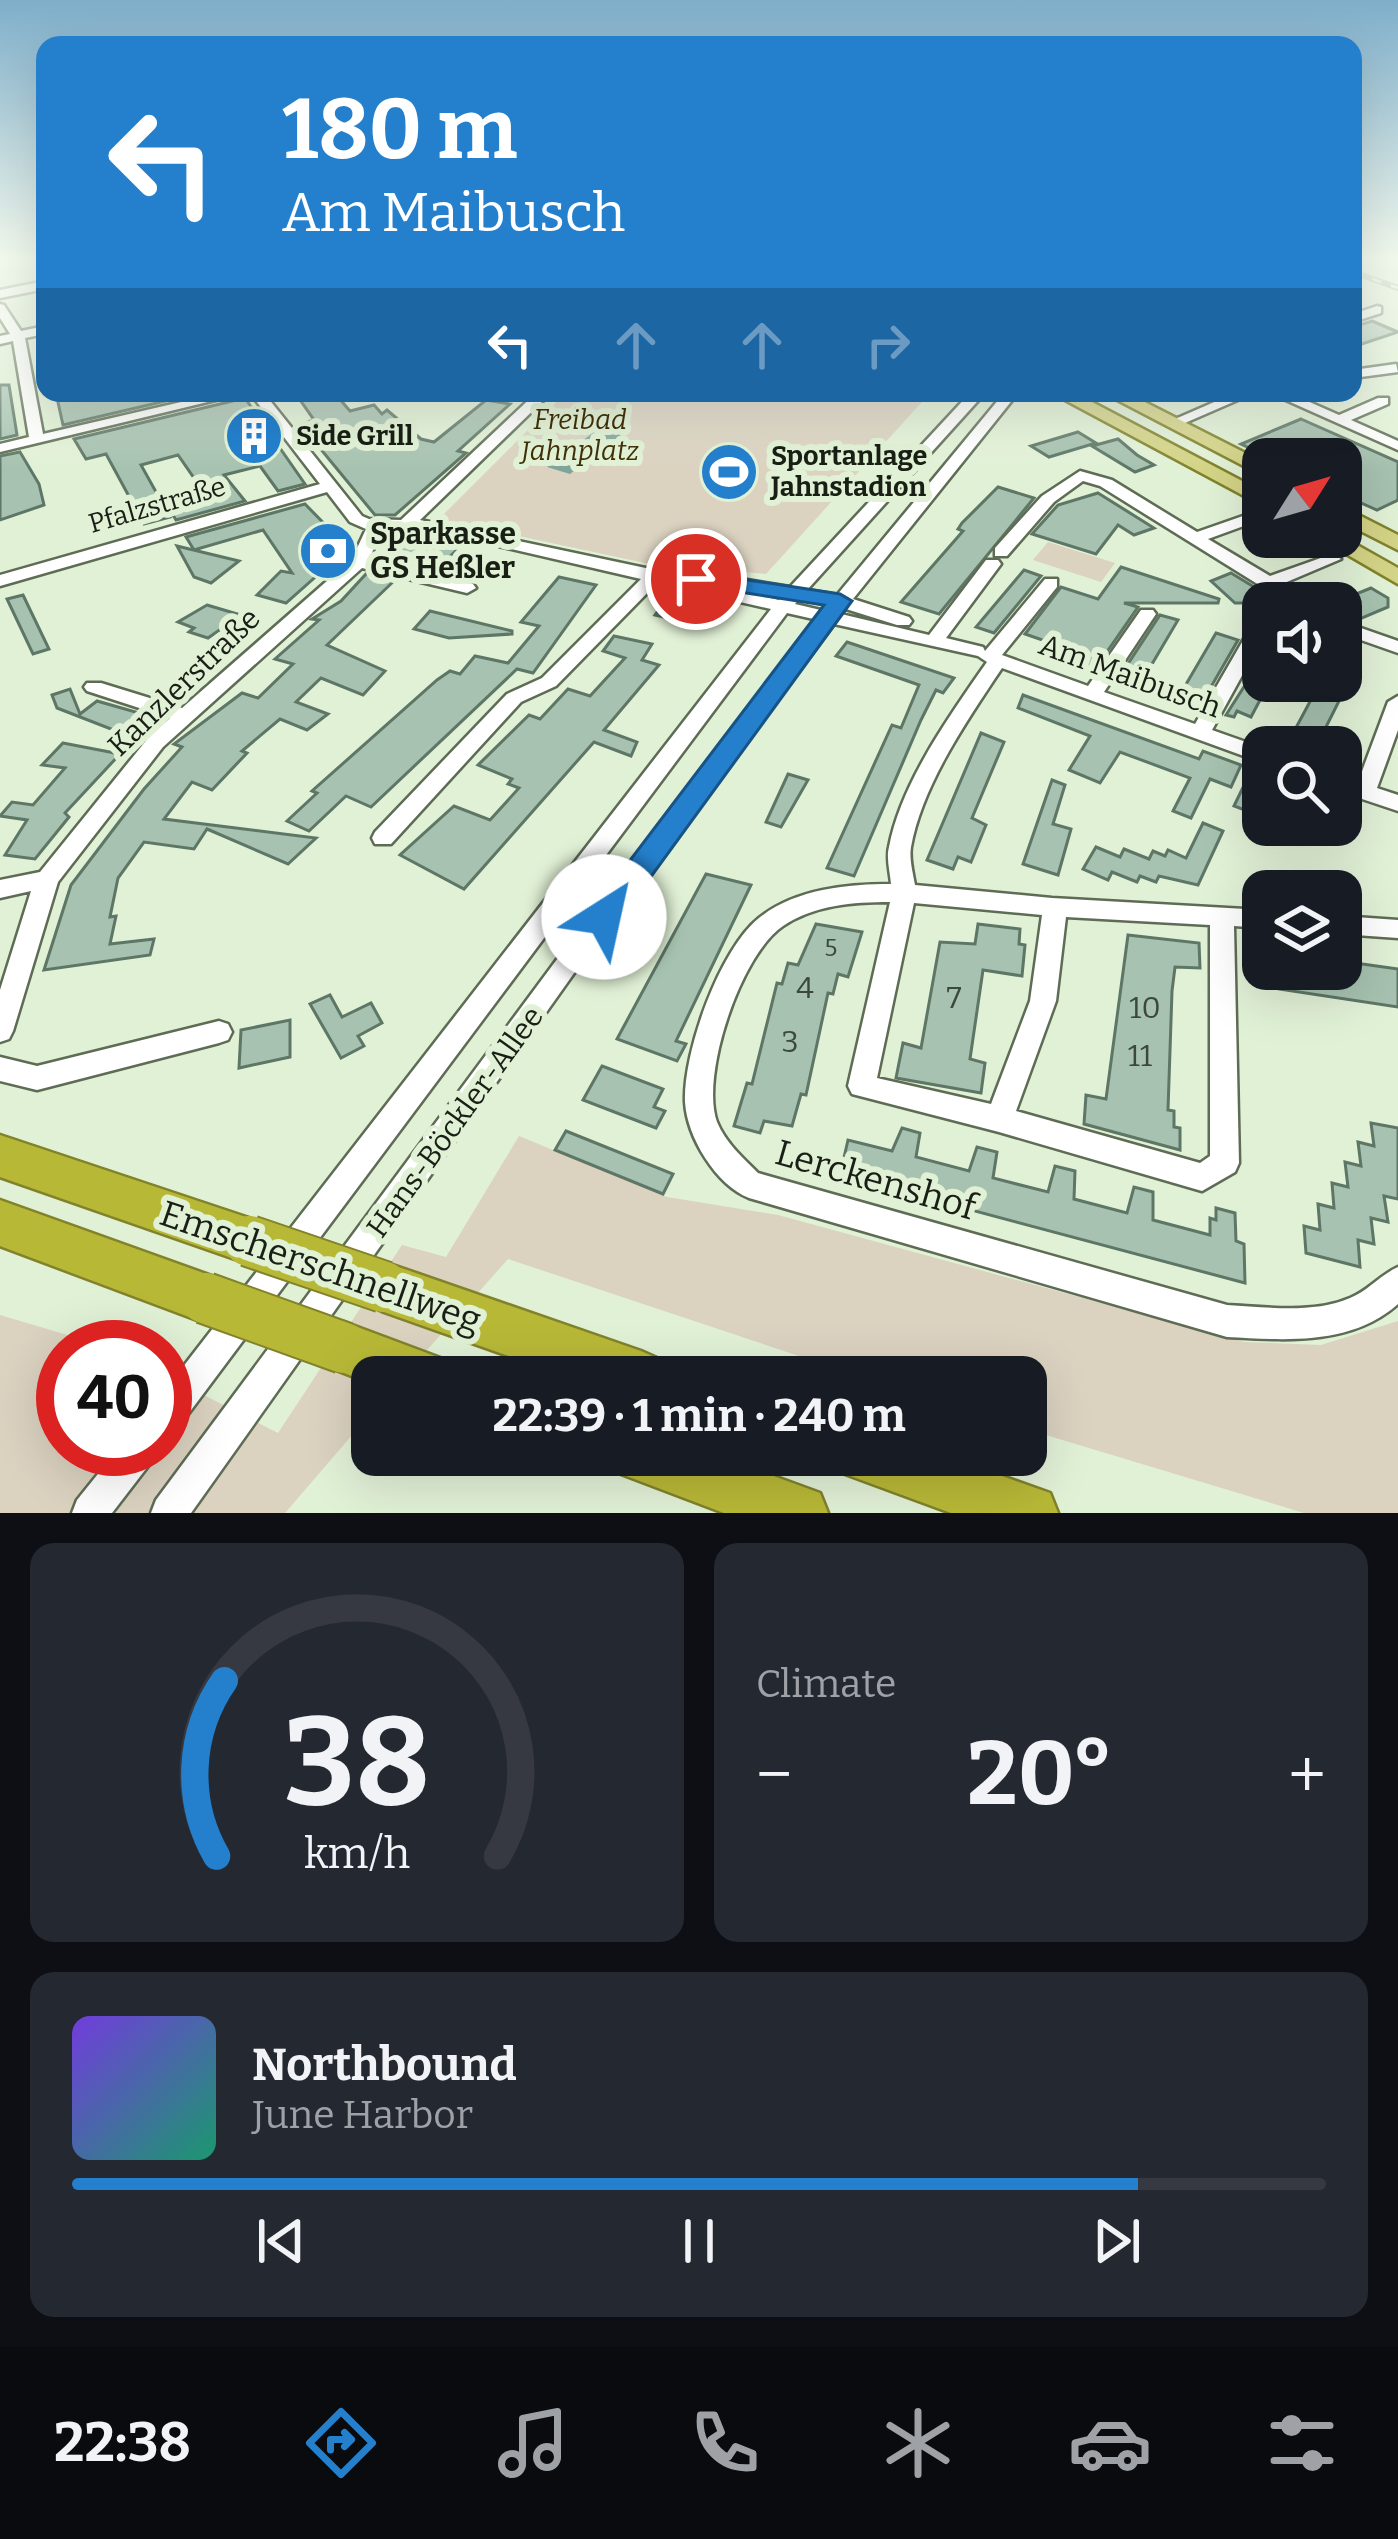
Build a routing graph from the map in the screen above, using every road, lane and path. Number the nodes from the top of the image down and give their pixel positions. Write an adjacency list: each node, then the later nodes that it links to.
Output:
1 (13, 328): 3 (street)
2 (36, 332): 3 (street)
3 (18, 336): 4 (street); 19 (street)
4 (0, 340)
5 (1396, 368): 6 (street)
6 (1362, 373)
7 (1383, 400): 17 (street)
8 (199, 402): 19 (street)
9 (264, 402): 23 (street)
10 (535, 402): 26 (street)
11 (969, 402): 41 (street, Hans-Böckler-Allee)
12 (1004, 402): 42 (street, Hans-Böckler-Allee)
13 (1078, 402): 24 (main road)
14 (1131, 402): 18 (main road)
15 (1224, 402): 18 (street)
16 (1298, 402): 17 (street)
17 (1339, 420): 20 (street)
18 (1173, 423): 22 (main road)
19 (37, 439): 21 (street)
20 (1398, 446)
21 (0, 448)
22 (1242, 459)
23 (330, 486): 27 (street); 36 (street, Pfalzstraße)
24 (1242, 489)
25 (1242, 521): 29 (street)
26 (407, 523): 27 (street, Am Maibusch); 34 (street, Am Maibusch)
27 (377, 524): 33 (street, Kanzlerstraße)
28 (1362, 524): 30 (main road)
29 (1195, 538): 37 (street); 45 (street)
30 (1398, 544)
31 (1312, 558): 38 (street)
32 (1353, 558): 35 (main road)
33 (358, 562): 40 (street); 52 (street, Kanzlerstraße)
34 (655, 575): 41 (street, Am Maibusch); 58 (street)
35 (1398, 577)
36 (0, 581)
37 (1266, 582)
38 (1270, 582)
39 (1051, 583): 47 (street)
40 (467, 588)
41 (791, 599): 42 (street, Am Maibusch); 76 (street, Hans-Böckler-Allee)
42 (833, 608): 45 (street, Am Maibusch); 81 (street, Hans-Böckler-Allee)
43 (1147, 614): 50 (street)
44 (1362, 634): 46 (street)
45 (937, 638): 47 (street, Am Maibusch)
46 (1398, 647)
47 (988, 656): 50 (street, Am Maibusch); 61 (street)
48 (1242, 659): 53 (street)
49 (94, 687): 52 (street)
50 (1092, 695): 53 (street, Am Maibusch)
51 (1398, 702): 56 (street)
52 (184, 716): 59 (street, Kanzlerstraße)
53 (1200, 734): 54 (street, Am Maibusch)
54 (1242, 749)
55 (1362, 791): 56 (street)
56 (1365, 792): 57 (street)
57 (1398, 803)
58 (382, 838)
59 (47, 879): 60 (street); 67 (street, Kanzlerstraße)
60 (0, 889)
61 (904, 895): 62 (street, Lerckenshof); 70 (street); 73 (street, Lerckenshof)
62 (1054, 907): 63 (street, Lerckenshof); 70 (street)
63 (1222, 916): 64 (street, Lerckenshof); 70 (street)
64 (1242, 917)
65 (1362, 926): 66 (street)
66 (1398, 929)
67 (0, 1030)
68 (219, 1032): 69 (street)
69 (0, 1069)
70 (999, 1119)
71 (0, 1156): 75 (highway, Emscherschnellweg, bridge)
72 (0, 1223): 74 (highway, Emscherschnellweg, bridge)
73 (1398, 1283)
74 (366, 1356)
75 (581, 1356)
76 (192, 1382)
77 (119, 1476): 80 (street)
78 (698, 1476): 82 (highway)
79 (924, 1476): 83 (highway)
80 (90, 1513)
81 (169, 1513)
82 (800, 1513)
83 (1030, 1513)

